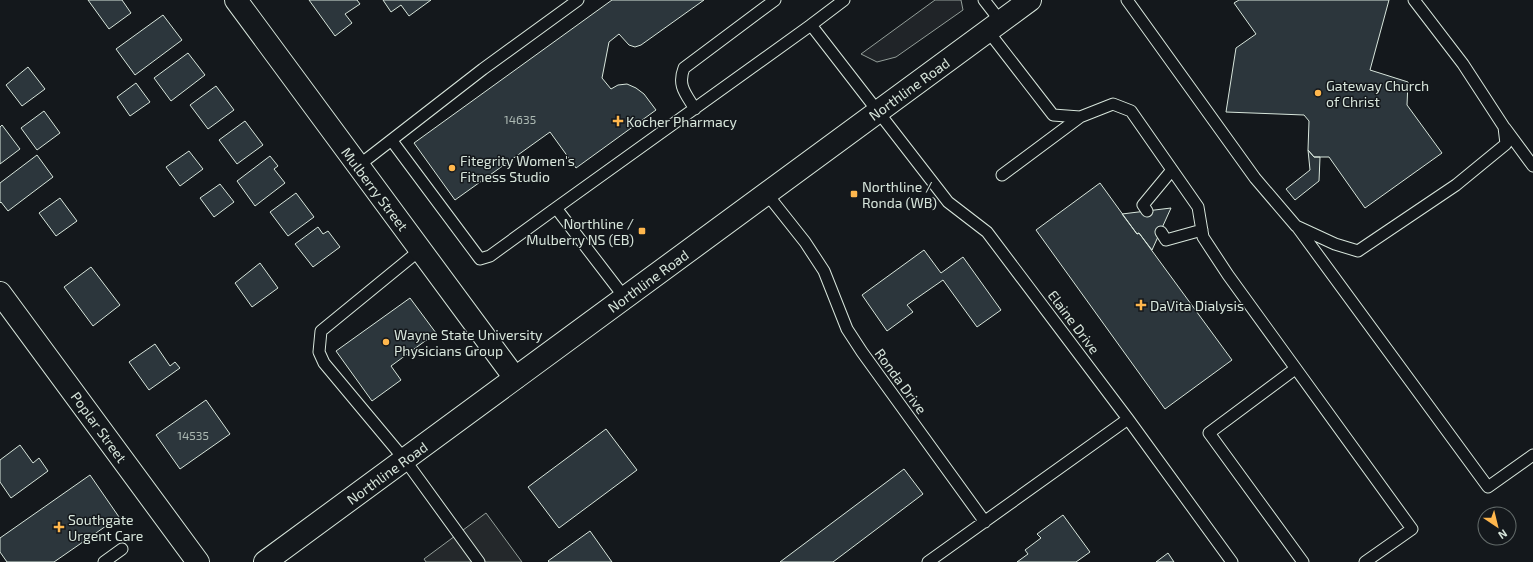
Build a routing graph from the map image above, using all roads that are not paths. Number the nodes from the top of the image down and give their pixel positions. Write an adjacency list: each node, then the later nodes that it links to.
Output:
1 (236, 0): 16 (main road, Mulberry Street)
2 (578, 0): 15 (lane)
3 (775, 0): 11 (lane)
4 (844, 0): 9 (lane)
5 (984, 0): 10 (lane)
6 (1030, 0): 10 (main road, Northline Road)
7 (1127, 0): 23 (lane)
8 (1414, 0): 14 (lane)
9 (811, 25): 11 (lane); 12 (lane, Elaine Drive)
10 (994, 26): 12 (main road, Northline Road); 13 (lane)
11 (695, 109): 21 (lane)
12 (878, 112): 20 (main road, Northline Road); 31 (lane, Elaine Drive)
13 (1080, 117): 18 (lane); 19 (lane)
14 (1504, 127): 17 (lane); 23 (lane)
15 (392, 141): 16 (lane); 21 (lane)
16 (358, 166): 26 (main road, Mulberry Street)
17 (1533, 166)
18 (1172, 170): 22 (lane); 24 (lane)
19 (1002, 175)
20 (767, 194): 28 (main road, Northline Road); 34 (lane, Ronda Drive)
21 (556, 208): 28 (lane)
22 (1147, 211)
23 (1296, 226): 32 (lane)
24 (1202, 230): 25 (lane); 29 (lane)
25 (1160, 232)
26 (420, 250): 30 (main road, Mulberry Street); 33 (lane)
27 (0, 293): 37 (main road, Poplar Street)
28 (624, 298): 30 (main road, Northline Road)
29 (1295, 369): 42 (lane); 43 (lane)
30 (515, 378): 33 (main road, Northline Road)
31 (1128, 419): 34 (lane); 41 (lane, Elaine Drive)
32 (1533, 456)
33 (405, 460): 38 (main road, Northline Road); 39 (lane)
34 (985, 522): 40 (lane)
35 (122, 549): 36 (lane)
36 (104, 562)
37 (198, 562)
38 (265, 562)
39 (479, 562)
40 (928, 562)
41 (1232, 562)
42 (1303, 562)
43 (1366, 562)

